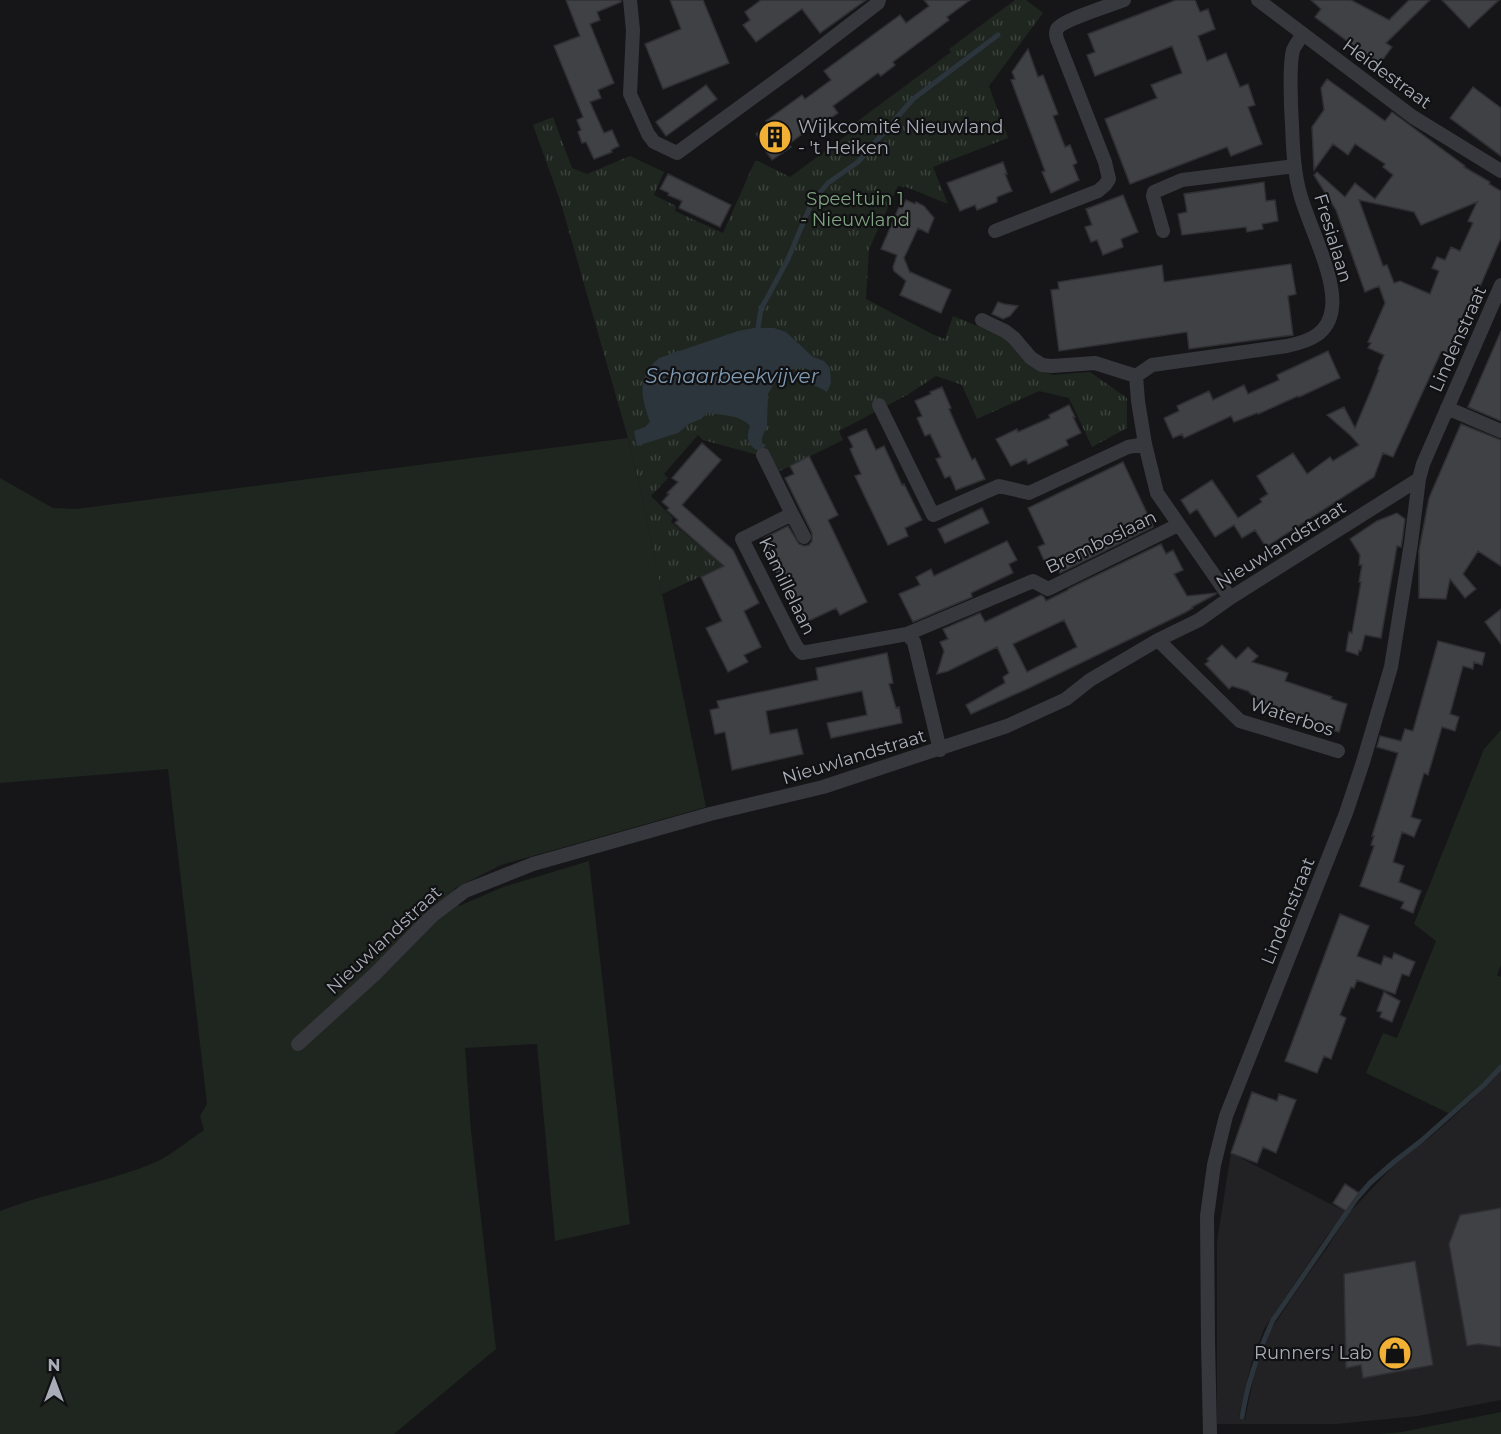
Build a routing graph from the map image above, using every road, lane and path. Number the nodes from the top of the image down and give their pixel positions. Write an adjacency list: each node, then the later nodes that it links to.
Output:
1 (630, 0): 2 (street)
2 (879, 0)
3 (1124, 0): 8 (street)
4 (1258, 0): 5 (street, Heidestraat)
5 (1303, 34): 6 (street, Fresialaan); 7 (street, Heidestraat)
6 (1295, 166): 9 (street); 12 (street, Fresialaan)
7 (1501, 171)
8 (995, 231)
9 (1163, 231)
10 (1501, 285): 14 (street, Lindenstraat)
11 (982, 320): 12 (street)
12 (1136, 375): 16 (street)
13 (879, 405): 16 (street)
14 (1448, 408): 15 (street, Lindenstraat); 18 (street, Lindenstraat)
15 (1501, 431)
16 (1145, 444): 20 (street)
17 (763, 455): 19 (street, Kamillelaan)
18 (1419, 479): 22 (street, Nieuwlandstraat); 28 (street, Lindenstraat)
19 (792, 514): 21 (street, Kamillelaan); 23 (street, Kamillelaan)
20 (1178, 525): 22 (street); 23 (street, Bremboslaan)
21 (804, 537)
22 (1230, 598): 24 (street, Nieuwlandstraat)
23 (907, 634): 25 (street)
24 (1158, 640): 25 (street, Nieuwlandstraat); 26 (street, Waterbos)
25 (940, 750): 27 (street, Nieuwlandstraat)
26 (1338, 751)
27 (298, 1044)
28 (1210, 1434)

